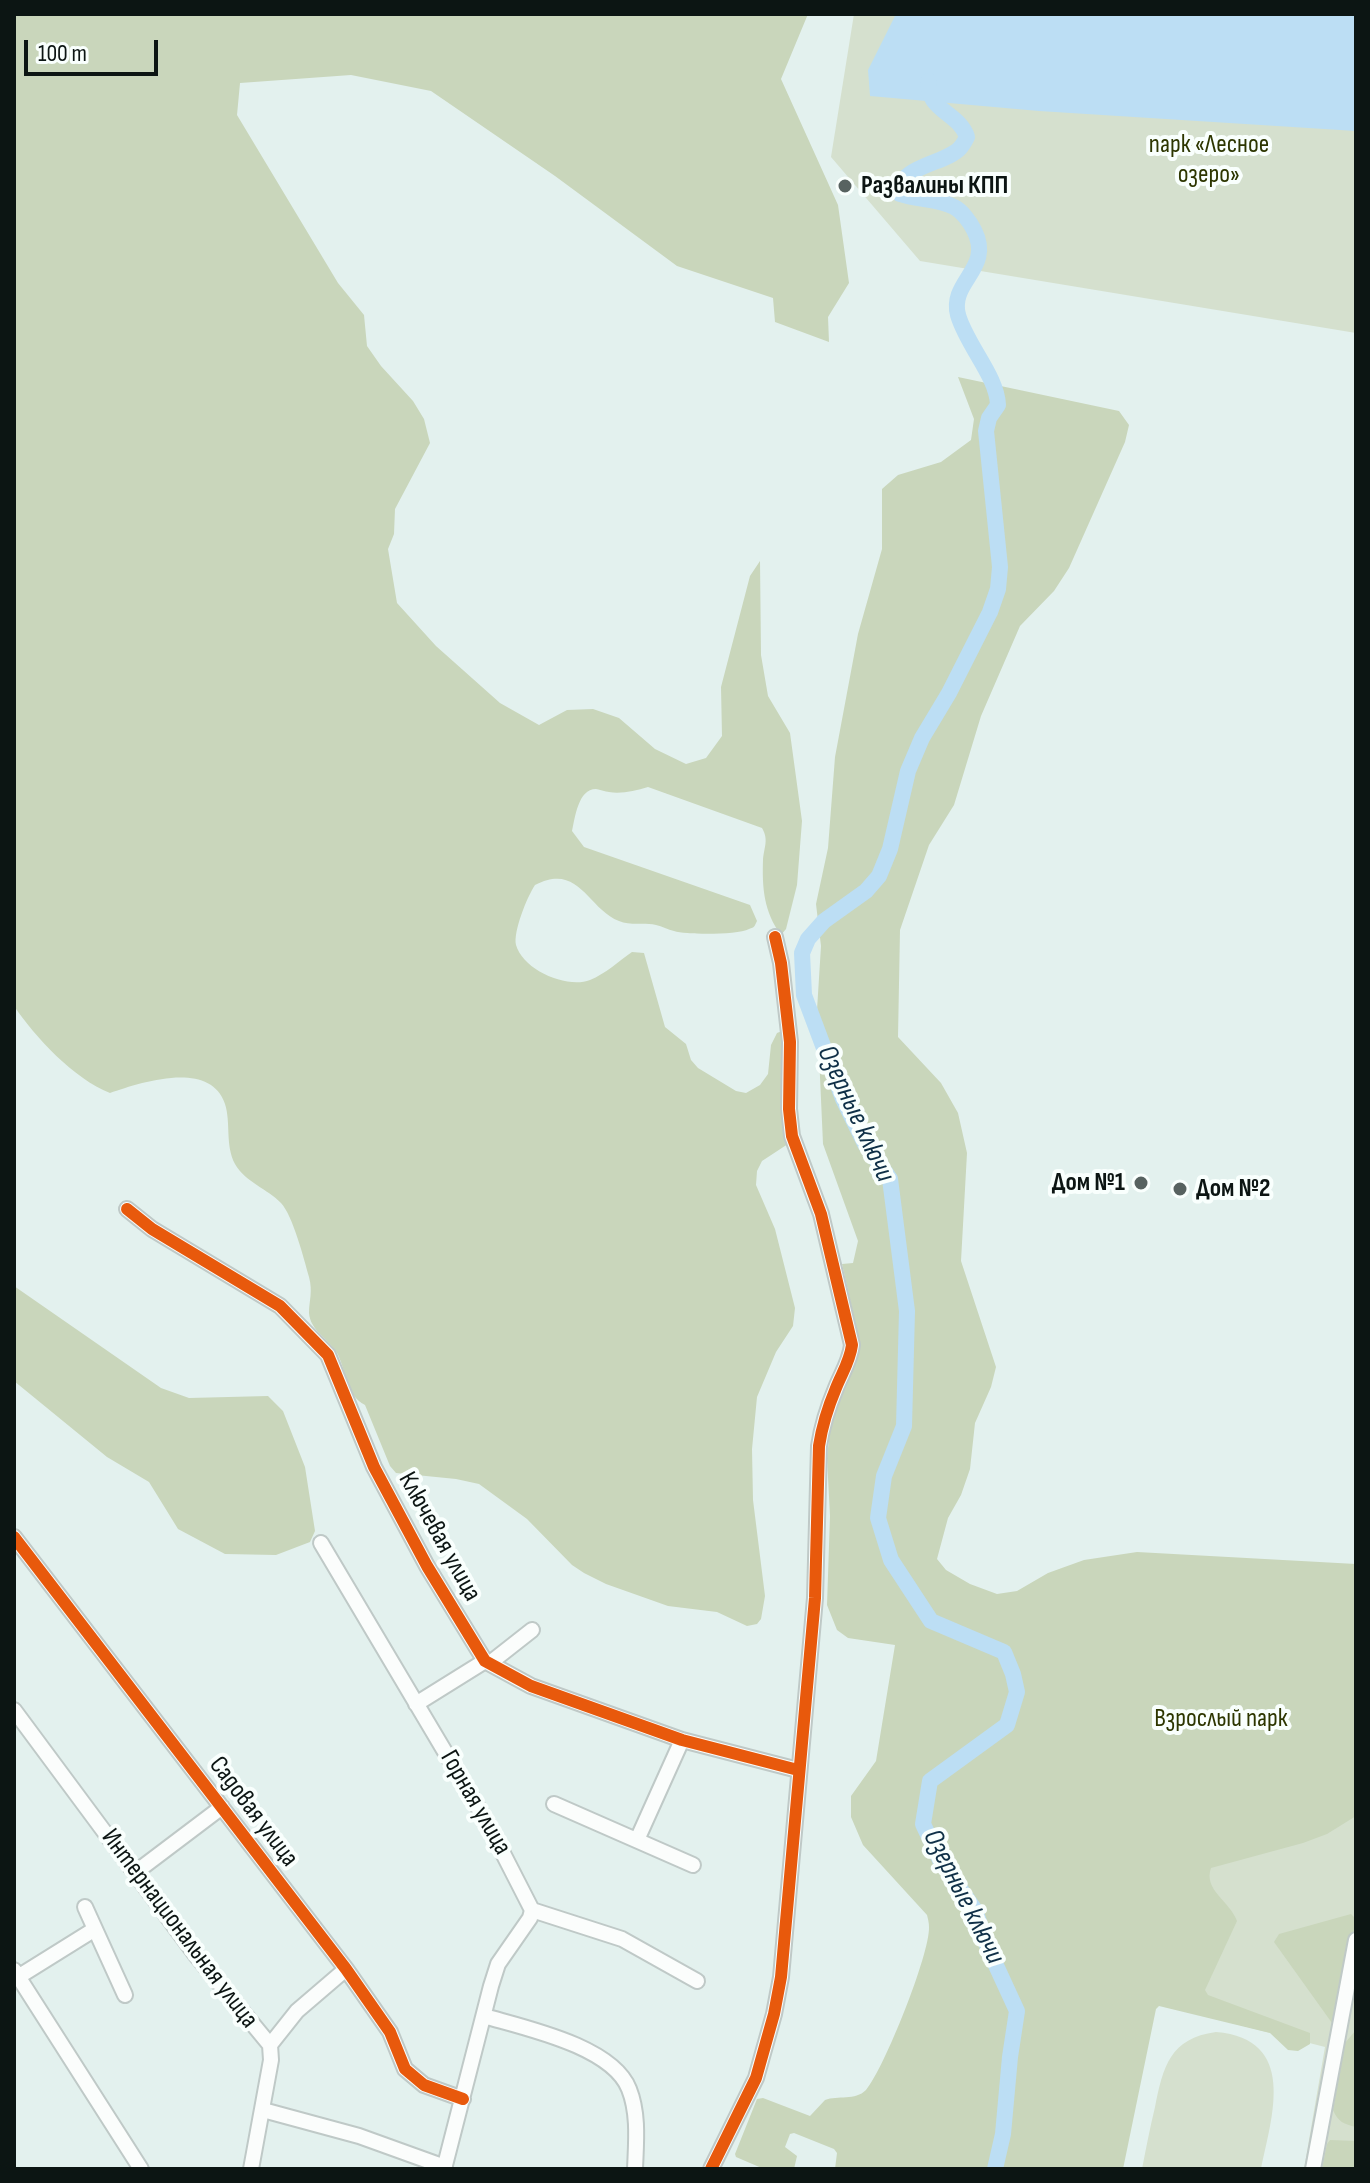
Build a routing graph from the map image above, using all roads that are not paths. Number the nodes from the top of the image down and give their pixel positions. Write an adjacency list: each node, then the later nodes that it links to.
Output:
1 (775, 937): 10 (street)
2 (127, 1209): 6 (street, Ключевая улица)
3 (14, 1537): 12 (street, Садовая улица)
4 (321, 1543): 7 (street, Горная улица)
5 (532, 1630): 6 (street)
6 (487, 1662): 7 (street); 9 (street, Ключевая улица)
7 (416, 1704): 17 (street, Горная улица)
8 (14, 1710): 15 (street, Интернациональная улица)
9 (682, 1740): 10 (street, Ключевая улица); 13 (street)
10 (798, 1770): 32 (street)
11 (554, 1804): 13 (street)
12 (222, 1807): 15 (street); 20 (street, Садовая улица)
13 (637, 1840): 14 (street)
14 (693, 1865)
15 (136, 1872): 25 (street, Интернациональная улица)
16 (85, 1907): 18 (street)
17 (532, 1910): 22 (street); 24 (street)
18 (95, 1929): 21 (street); 23 (street)
19 (1356, 1940): 33 (street)
20 (346, 1969): 25 (street); 26 (street, Садовая улица)
21 (16, 1974): 29 (street)
22 (697, 1981)
23 (125, 1995)
24 (484, 2016): 26 (street); 31 (street)
25 (270, 2045): 27 (street, Интернациональная улица)
26 (463, 2099): 28 (street)
27 (263, 2110): 28 (street); 30 (street, Интернациональная улица)
28 (444, 2168)
29 (141, 2169)
30 (251, 2169)
31 (635, 2169)
32 (711, 2169)
33 (1313, 2169)

